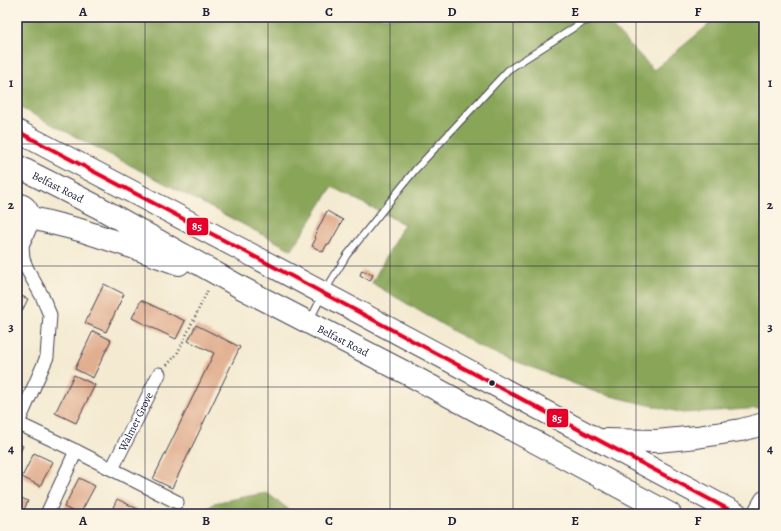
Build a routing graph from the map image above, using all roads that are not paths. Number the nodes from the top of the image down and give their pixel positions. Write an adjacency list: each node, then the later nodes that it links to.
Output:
1 (599, 17): 7 (lane)
2 (17, 131): 7 (highway)
3 (17, 166): 6 (highway, Belfast Road)
4 (17, 199): 5 (street)
5 (22, 220): 6 (highway); 10 (street)
6 (242, 288): 8 (highway, Belfast Road)
7 (323, 294): 8 (lane); 12 (highway)
8 (308, 322): 18 (highway, Belfast Road)
9 (159, 374): 14 (street, Walmer Grove)
10 (17, 423): 13 (street)
11 (764, 424): 12 (highway)
12 (596, 439): 19 (highway)
13 (76, 451): 14 (street); 17 (street)
14 (112, 469): 16 (street)
15 (764, 500): 20 (main road)
16 (176, 502)
17 (47, 514)
18 (670, 514)
19 (737, 514)
20 (756, 514)

